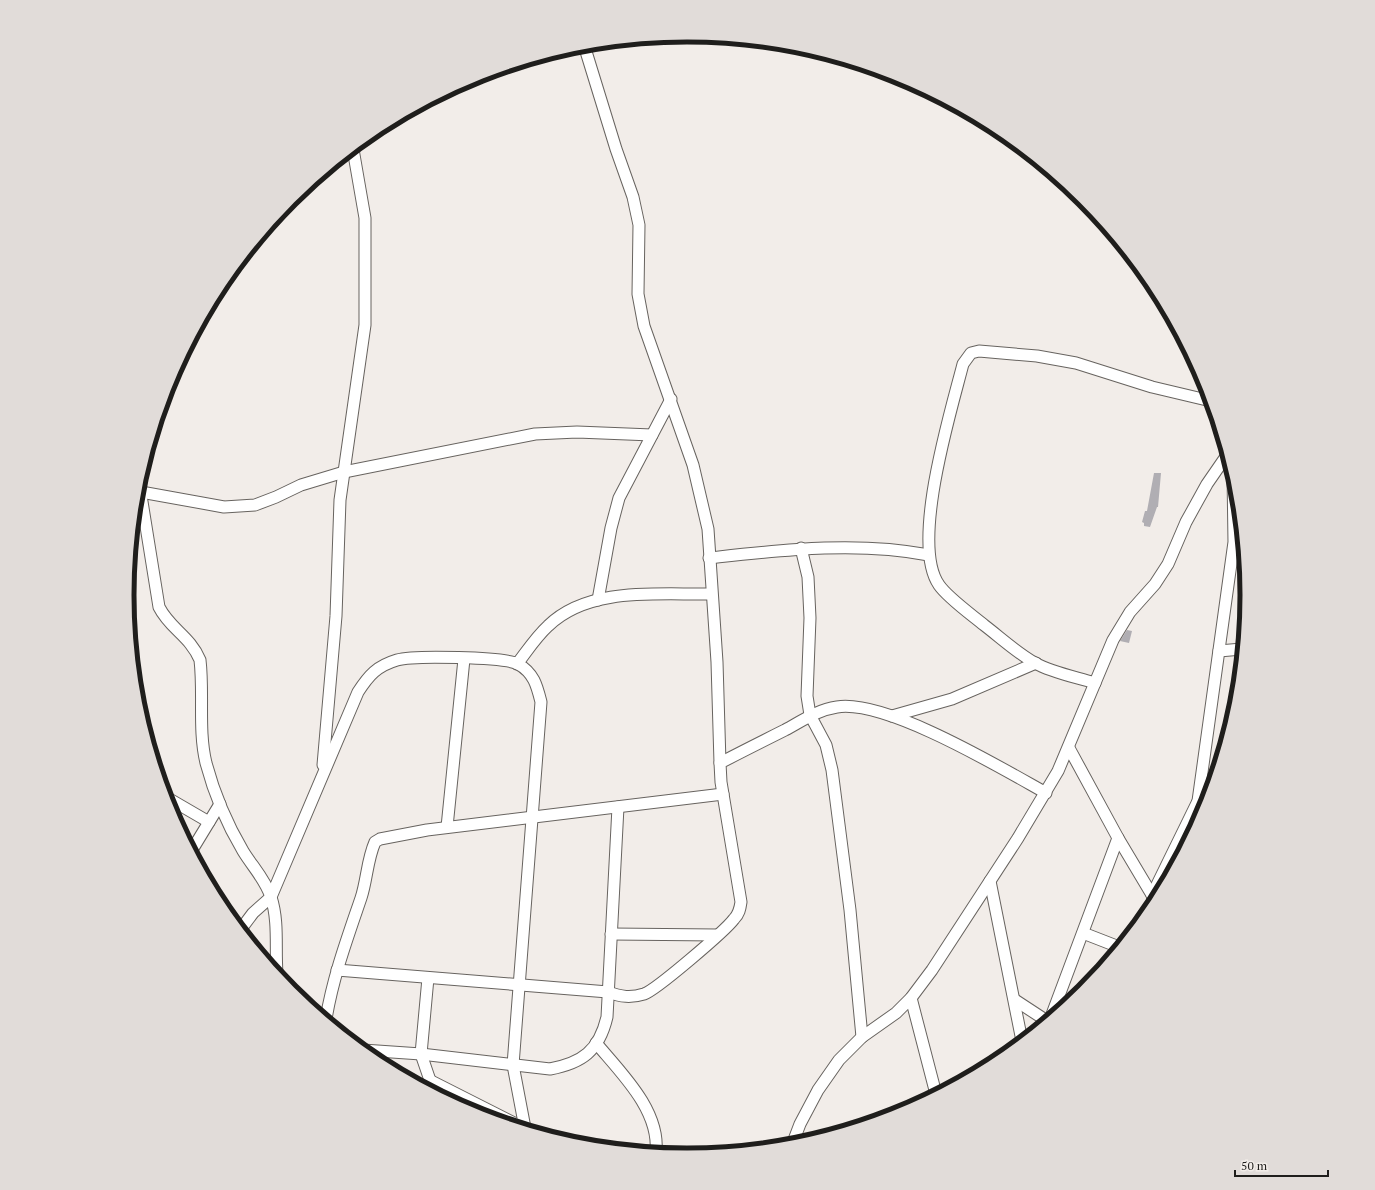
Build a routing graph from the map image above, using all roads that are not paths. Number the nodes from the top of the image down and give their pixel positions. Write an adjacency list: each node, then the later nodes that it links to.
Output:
1 (586, 52): 3 (street)
2 (353, 155): 7 (street)
3 (671, 399): 5 (street); 13 (street)
4 (1204, 399): 12 (street)
5 (652, 435): 7 (street); 15 (street)
6 (1224, 460): 21 (street)
7 (344, 472): 8 (street); 26 (street)
8 (145, 489)
9 (142, 503): 32 (street)
10 (1233, 508): 17 (street)
11 (801, 548): 12 (street); 13 (street); 22 (street)
12 (929, 555): 19 (street)
13 (709, 558): 14 (street)
14 (711, 594): 15 (street); 25 (street)
15 (598, 600): 20 (street)
16 (1237, 649): 17 (street)
17 (1219, 651): 31 (street)
18 (464, 659): 20 (street); 26 (street); 36 (street)
19 (1036, 663): 21 (street); 23 (street)
20 (517, 664): 34 (street)
21 (1096, 683): 24 (street)
22 (810, 715): 23 (street); 25 (street); 59 (street)
23 (892, 716): 27 (street)
24 (1069, 748): 27 (street); 37 (street)
25 (720, 763): 28 (street)
26 (322, 774): 41 (street)
27 (1046, 793): 40 (street)
28 (723, 794): 33 (street); 46 (street)
29 (1201, 799): 31 (street)
30 (175, 801): 35 (street)
31 (1198, 801): 39 (street)
32 (220, 804): 35 (street); 41 (street)
33 (618, 806): 34 (street); 45 (street)
34 (532, 818): 36 (street); 51 (street)
35 (209, 822): 38 (street)
36 (448, 827): 49 (street)
37 (1118, 838): 42 (street); 44 (street)
38 (195, 845)
39 (1164, 875)
40 (990, 881): 53 (street); 54 (street)
41 (271, 896): 43 (street); 48 (street)
42 (1151, 896)
43 (244, 925)
44 (1083, 933): 47 (street); 55 (street)
45 (611, 934): 46 (street); 52 (street)
46 (717, 936): 52 (street)
47 (1115, 945)
48 (277, 965)
49 (337, 970): 50 (street); 56 (street)
50 (428, 978): 51 (street); 62 (street)
51 (519, 984): 52 (street); 63 (street)
52 (608, 992): 60 (street)
53 (911, 998): 59 (street); 66 (street)
54 (1015, 1000): 57 (street); 58 (street)
55 (1054, 1009)
56 (327, 1014)
57 (1043, 1018)
58 (1021, 1036)
59 (862, 1037): 69 (street)
60 (596, 1043): 63 (street); 70 (street)
61 (375, 1052): 62 (street)
62 (421, 1054): 63 (street); 64 (street)
63 (513, 1065): 68 (street)
64 (433, 1086)
65 (437, 1088): 67 (street)
66 (935, 1089)
67 (481, 1108)
68 (524, 1123)
69 (795, 1137)
70 (656, 1147)

